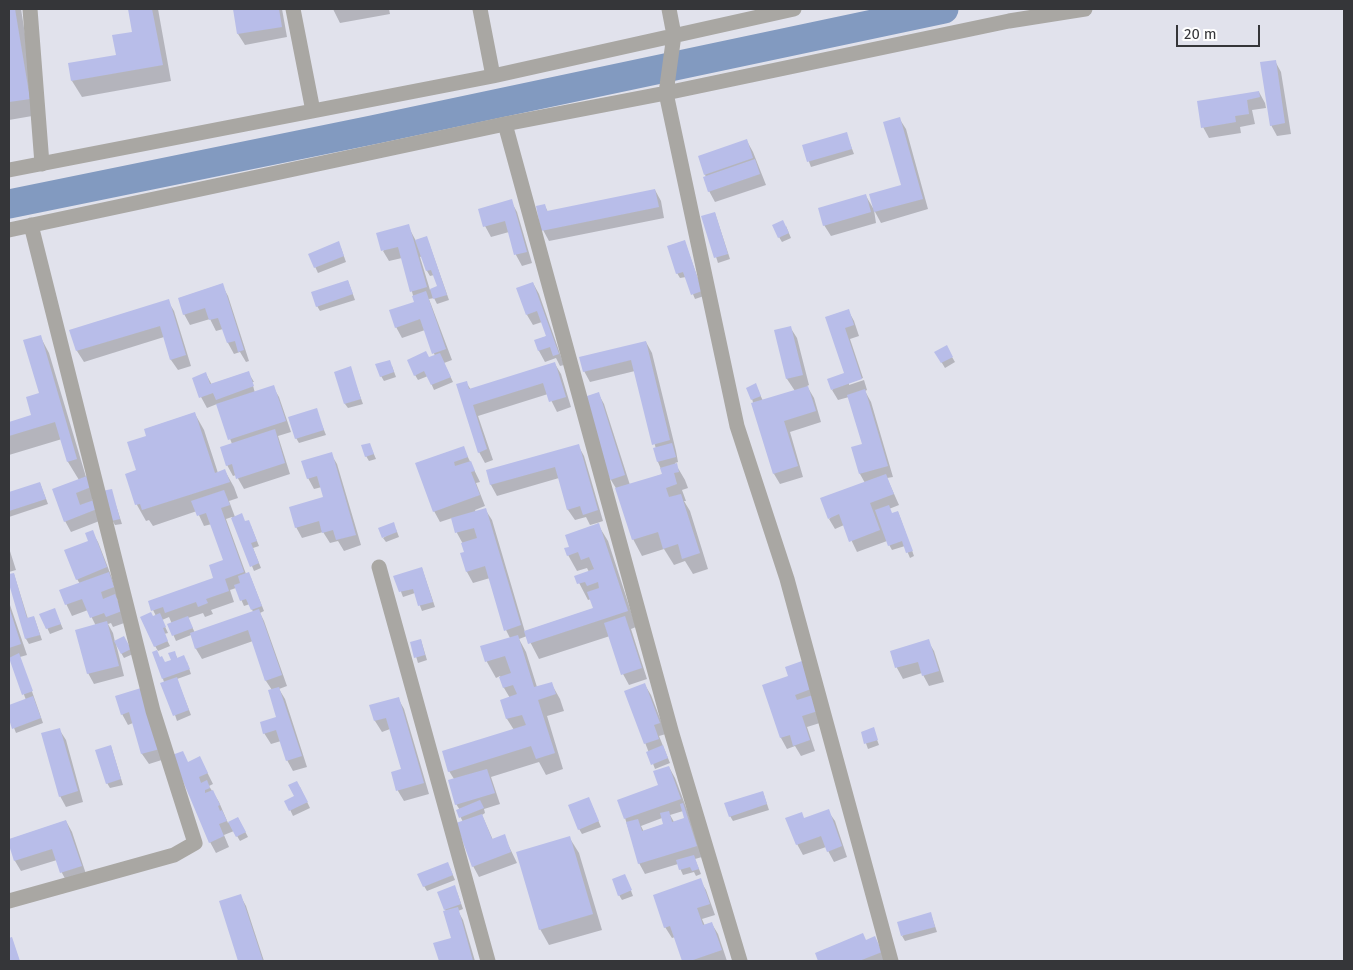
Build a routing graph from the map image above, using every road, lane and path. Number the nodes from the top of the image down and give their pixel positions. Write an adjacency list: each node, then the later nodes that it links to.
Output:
1 (30, 9): 12 (street)
2 (293, 9): 10 (street)
3 (480, 9): 8 (street)
4 (670, 9): 7 (street)
5 (794, 9): 7 (street)
6 (1086, 9): 9 (street)
7 (674, 35): 8 (street); 9 (street)
8 (493, 76): 10 (street)
9 (666, 93): 11 (street); 20 (street)
10 (313, 111): 12 (street)
11 (505, 124): 14 (street); 19 (street)
12 (42, 164): 13 (street)
13 (9, 170)
14 (31, 225): 15 (street); 17 (street)
15 (9, 230)
16 (378, 567): 18 (street)
17 (9, 901)
18 (488, 961)
19 (740, 961)
20 (891, 961)

